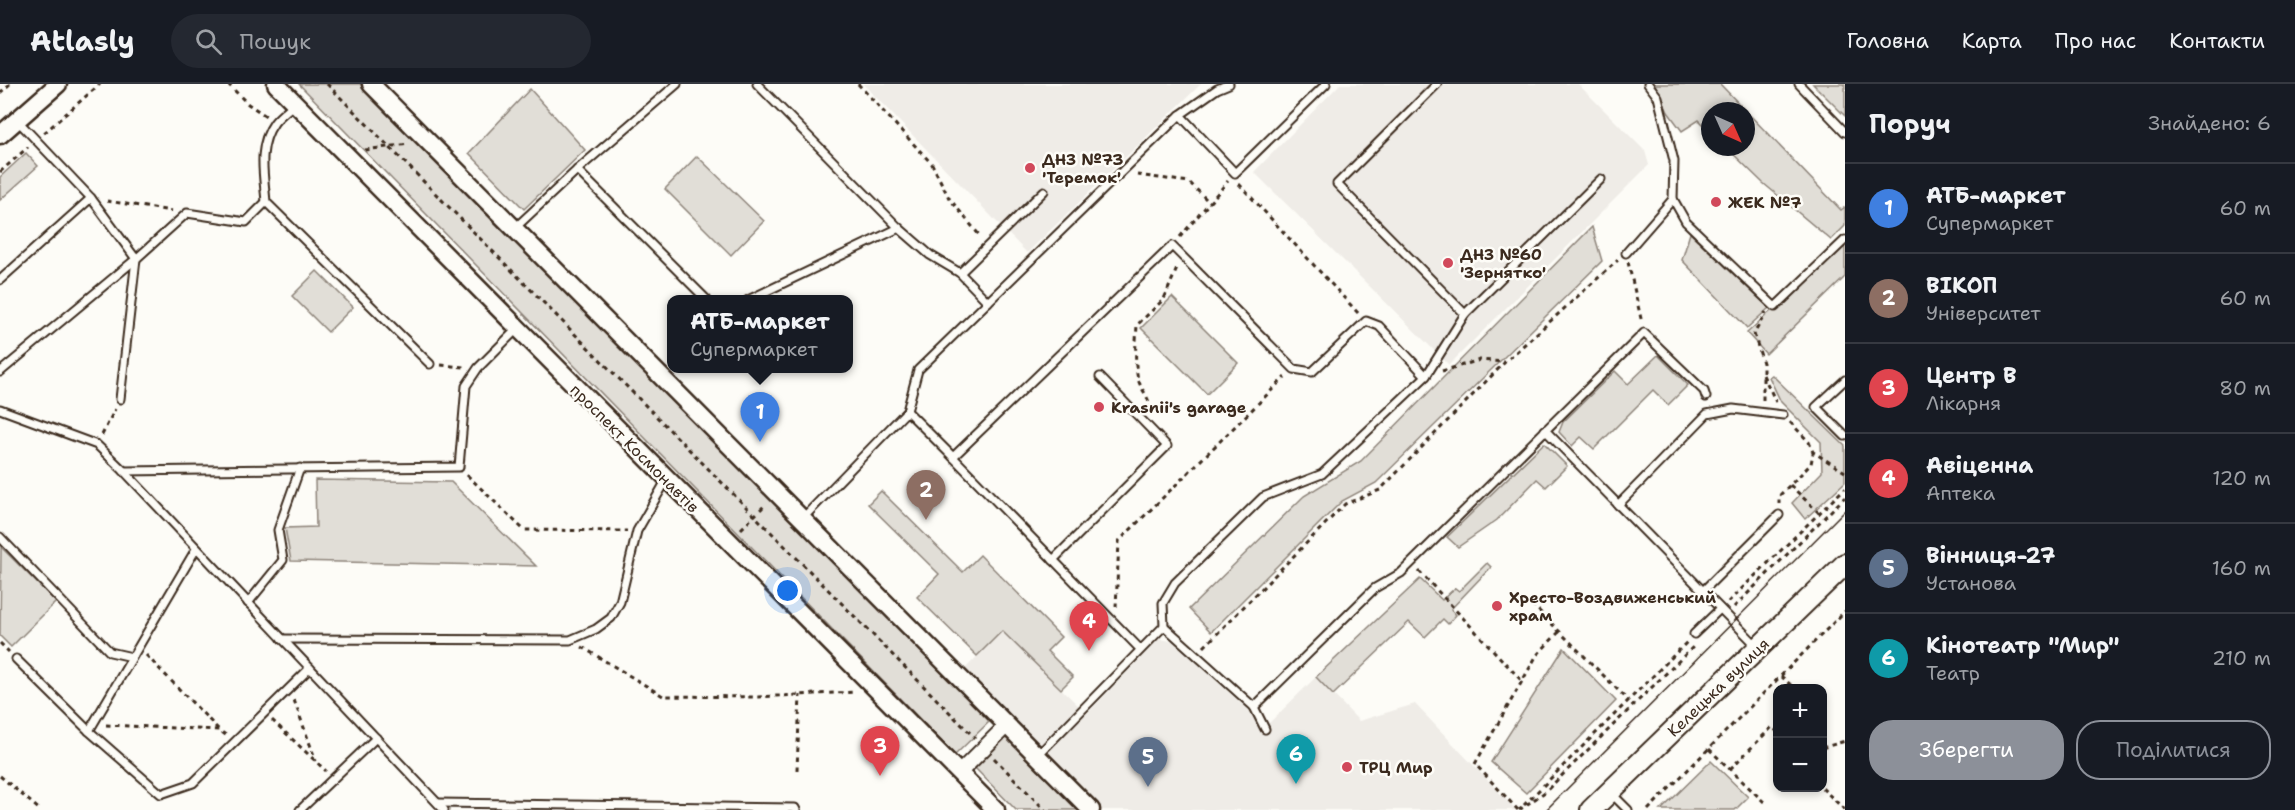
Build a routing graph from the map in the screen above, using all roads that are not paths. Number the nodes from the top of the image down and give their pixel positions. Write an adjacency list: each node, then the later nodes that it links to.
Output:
1 (58, 84): 13 (street)
2 (276, 84): 11 (street, проспект Космонавтів)
3 (371, 84): 23 (street)
4 (677, 84): 16 (lane)
5 (757, 84): 22 (lane)
6 (1229, 84): 12 (lane)
7 (1326, 84): 12 (lane)
8 (1437, 84): 32 (lane)
9 (1648, 84): 20 (lane)
10 (1799, 84): 14 (lane)
11 (295, 103): 21 (lane); 33 (street, проспект Космонавтів)
12 (1180, 115): 31 (lane)
13 (17, 120): 15 (street); 19 (lane)
14 (1845, 132)
15 (0, 135)
16 (577, 170): 23 (lane); 29 (lane)
17 (1601, 178): 32 (lane)
18 (1044, 191): 27 (lane)
19 (91, 198): 26 (lane); 28 (lane)
20 (1673, 199): 24 (lane); 25 (lane)
21 (266, 202): 26 (lane); 34 (lane)
22 (899, 228): 27 (lane); 30 (lane)
23 (514, 229): 52 (street)
24 (1845, 240)
25 (1626, 253)
26 (136, 259): 35 (lane); 40 (lane)
27 (960, 273): 31 (lane)
28 (0, 280)
29 (702, 295)
30 (758, 295)
31 (988, 302): 42 (lane)
32 (1465, 314): 36 (lane)
33 (517, 329): 47 (lane); 49 (street, проспект Космонавтів)
34 (430, 364)
35 (0, 372)
36 (1426, 376): 46 (lane); 60 (lane)
37 (1100, 377): 55 (lane)
38 (1845, 380): 45 (lane)
39 (1706, 397): 44 (lane)
40 (120, 399)
41 (0, 409): 48 (lane)
42 (907, 411): 46 (lane); 52 (lane)
43 (1783, 415): 50 (lane)
44 (1545, 430): 50 (lane); 68 (lane)
45 (1845, 436)
46 (952, 457): 55 (lane)
47 (300, 468): 48 (lane); 58 (lane)
48 (124, 471): 54 (lane)
49 (667, 479): 62 (lane); 74 (street, проспект Космонавтів)
50 (1618, 505): 57 (lane)
51 (1779, 515): 57 (lane)
52 (802, 520): 69 (street)
53 (0, 537): 65 (lane)
54 (196, 549): 58 (lane); 65 (lane)
55 (1053, 560): 64 (lane)
56 (1845, 564): 63 (main road, Келецька вулиця)
57 (1703, 591): 59 (lane)
58 (248, 603): 62 (lane)
59 (1720, 609): 61 (lane); 63 (lane)
60 (1164, 626): 64 (lane); 68 (lane)
61 (1694, 634)
62 (282, 639): 67 (lane)
63 (1759, 648): 75 (main road, Келецька вулиця)
64 (1140, 649): 73 (lane)
65 (132, 657): 70 (lane)
66 (16, 659): 70 (lane)
67 (310, 668): 70 (lane); 72 (lane)
68 (1254, 707): 71 (lane)
69 (1005, 726): 73 (street); 74 (street)
70 (91, 727)
71 (1265, 729)
72 (376, 738): 76 (lane); 77 (lane)
73 (1037, 756): 81 (street)
74 (959, 773): 80 (street, проспект Космонавтів)
75 (1609, 792): 82 (main road, Келецька вулиця); 83 (lane)
76 (438, 803): 78 (lane); 79 (lane)
77 (300, 810)
78 (444, 810)
79 (796, 810)
80 (996, 810)
81 (1091, 810)
82 (1591, 810)
83 (1628, 810)

